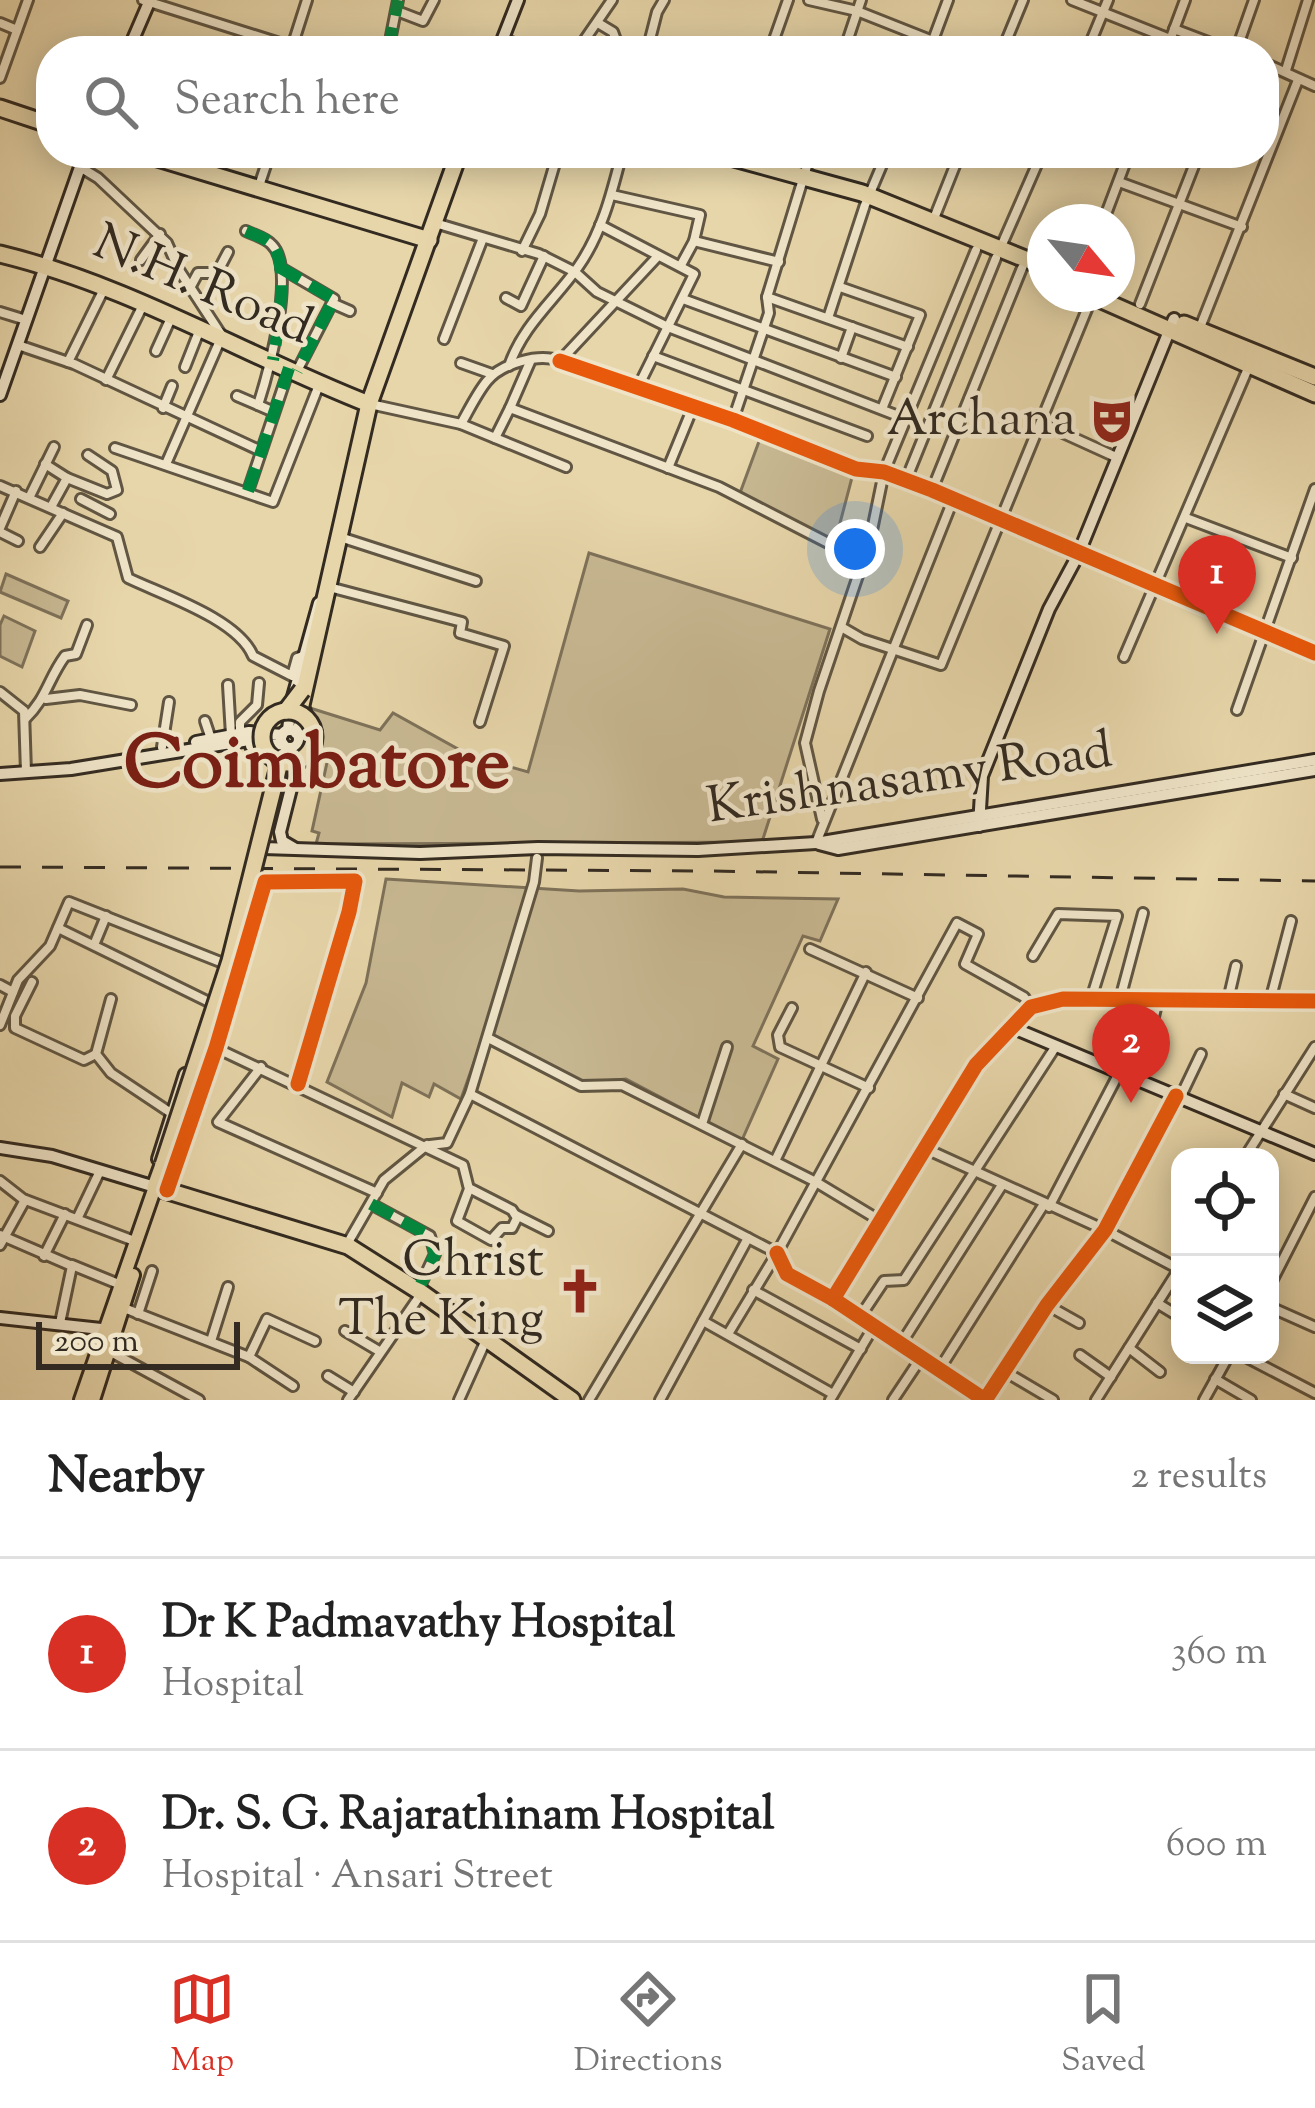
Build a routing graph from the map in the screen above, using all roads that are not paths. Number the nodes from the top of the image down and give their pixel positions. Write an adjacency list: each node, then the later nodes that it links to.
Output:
1 (28, 0): 24 (street)
2 (307, 0): 28 (street)
3 (398, 0): 19 (street)
4 (434, 0): 19 (street)
5 (518, 0): 30 (main road)
6 (612, 0): 23 (street)
7 (664, 0): 33 (street)
8 (788, 0): 34 (street)
9 (809, 0): 20 (street)
10 (861, 0): 20 (street)
11 (948, 0): 37 (street)
12 (1023, 0): 38 (street)
13 (1072, 0): 21 (street)
14 (1108, 0): 21 (street)
15 (1185, 0): 25 (street)
16 (1254, 0): 41 (street)
17 (1308, 0): 43 (street)
18 (148, 1): 26 (main road); 27 (street)
19 (397, 11): 29 (street)
20 (857, 11): 35 (street); 36 (street)
21 (1105, 12): 25 (street); 39 (street)
22 (0, 23): 24 (street)
23 (598, 23): 31 (street); 32 (street)
24 (17, 30): 44 (street)
25 (1172, 34): 40 (street)
26 (134, 36)
27 (252, 36)
28 (293, 36)
29 (391, 36)
30 (504, 36)
31 (588, 36)
32 (615, 36)
33 (651, 36)
34 (775, 36)
35 (849, 36)
36 (926, 36)
37 (935, 36)
38 (1008, 36)
39 (1094, 36)
40 (1179, 36)
41 (1240, 36)
42 (1279, 68): 43 (street)
43 (1286, 70): 45 (street)
44 (0, 78)
45 (1298, 80): 46 (street); 49 (street)
46 (1315, 86)
47 (0, 108): 48 (highway)
48 (36, 120)
49 (1279, 130)
50 (80, 168): 91 (main road)
51 (82, 168): 77 (street)
52 (192, 168): 67 (highway)
53 (265, 168): 67 (street)
54 (454, 168): 72 (highway)
55 (554, 168): 82 (street)
56 (618, 168): 68 (street)
57 (776, 168): 65 (highway)
58 (806, 168): 65 (street)
59 (879, 168): 69 (street)
60 (954, 168): 73 (street)
61 (1035, 168): 85 (street)
62 (1124, 168): 66 (street)
63 (1193, 168): 71 (street)
64 (1264, 168): 75 (street)
65 (804, 175): 69 (highway); 89 (street)
66 (1119, 182): 70 (street); 71 (street)
67 (259, 188): 79 (highway)
68 (612, 195): 74 (street); 80 (street)
69 (863, 199): 73 (highway); 81 (highway); 97 (street)
70 (1110, 204)
71 (1180, 204): 75 (street); 106 (street)
72 (435, 223): 78 (street); 79 (highway)
73 (932, 223): 85 (highway)
74 (600, 225): 87 (street); 96 (street)
75 (1242, 227): 120 (street)
76 (246, 231): 93 (street)
77 (160, 234): 88 (street); 98 (street)
78 (483, 238): 82 (street); 122 (street)
79 (428, 240): 149 (highway)
80 (694, 241): 89 (street); 92 (street)
81 (976, 250): 85 (highway); 157 (street)
82 (522, 251): 86 (street)
83 (228, 252): 98 (street)
84 (0, 254): 91 (highway, N.H. Road)
85 (998, 254): 90 (highway); 94 (highway); 174 (street)
86 (544, 256): 96 (street); 101 (street)
87 (658, 256): 92 (street); 103 (street)
88 (141, 260)
89 (778, 262): 100 (street)
90 (1027, 262)
91 (43, 264): 99 (highway, N.H. Road); 114 (main road)
92 (681, 266): 102 (street)
93 (279, 267): 105 (street); 128 (street)
94 (1022, 268): 95 (highway); 178 (street)
95 (1027, 270)
96 (575, 272): 103 (street); 136 (street)
97 (839, 287): 113 (street); 124 (street)
98 (190, 288): 121 (street)
99 (104, 289): 107 (highway, N.H. Road); 131 (street)
100 (766, 297): 113 (street); 119 (street)
101 (506, 298)
102 (683, 299): 116 (street); 119 (street)
103 (616, 302): 116 (street); 132 (street)
104 (1135, 302): 106 (highway)
105 (334, 304): 108 (street); 137 (street)
106 (1140, 304): 115 (highway)
107 (143, 305): 112 (highway, N.H. Road); 141 (street)
108 (350, 311)
109 (1135, 311): 115 (highway)
110 (0, 312): 114 (street)
111 (1084, 312): 159 (street)
112 (171, 316): 118 (highway, N.H. Road); 125 (street)
113 (828, 318): 117 (street)
114 (26, 320): 123 (main road)
115 (1172, 324): 120 (highway); 134 (highway); 167 (main road)
116 (668, 327): 126 (street); 130 (street)
117 (852, 327): 124 (street); 127 (street)
118 (201, 328): 121 (highway, N.H. Road); 135 (street)
119 (764, 329): 127 (street); 130 (street)
120 (1198, 331): 140 (highway)
121 (222, 336): 128 (highway, N.H. Road); 156 (street)
122 (444, 339)
123 (18, 344): 131 (street); 147 (main road)
124 (908, 346): 139 (street)
125 (156, 351)
126 (653, 356): 144 (street); 145 (street)
127 (841, 358): 139 (street)
128 (273, 360): 137 (highway, N.H. Road); 150 (street)
129 (530, 360): 132 (street); 136 (street); 153 (street)
130 (754, 360): 145 (street); 154 (street)
131 (68, 362): 141 (street)
132 (560, 362): 144 (street)
133 (461, 363): 138 (street)
134 (1249, 365): 146 (highway); 187 (street)
135 (185, 367)
136 (508, 367): 138 (street)
137 (293, 370): 142 (highway, N.H. Road); 155 (street)
138 (494, 375): 160 (street)
139 (896, 377): 154 (street)
140 (1315, 377)
141 (106, 380): 152 (street)
142 (319, 384): 149 (highway, N.H. Road); 180 (street)
143 (172, 386): 152 (street)
144 (637, 389): 151 (street)
145 (744, 389): 158 (street); 161 (street)
146 (1315, 394)
147 (0, 395)
148 (238, 396): 150 (street)
149 (369, 404): 160 (street); 190 (highway)
150 (258, 405): 155 (street)
151 (693, 407): 158 (street); 171 (street)
152 (163, 408): 156 (street)
153 (510, 408): 162 (street); 171 (street)
154 (882, 409): 157 (street)
155 (274, 412): 165 (street)
156 (189, 419): 165 (street); 169 (street)
157 (906, 419): 172 (street)
158 (733, 420): 172 (street)
159 (1041, 423): 167 (street); 188 (street)
160 (461, 424): 162 (street)
161 (867, 436)
162 (495, 437): 170 (street)
163 (54, 447): 168 (street)
164 (115, 448): 169 (street)
165 (261, 451): 180 (street)
166 (88, 454): 176 (street)
167 (1118, 458): 193 (main road)
168 (45, 464): 173 (street); 181 (street)
169 (166, 464): 180 (street)
170 (566, 467)
171 (668, 468): 195 (street)
172 (884, 472): 174 (street); 195 (street)
173 (67, 478): 176 (street); 184 (street)
174 (906, 480): 178 (street)
175 (0, 486): 179 (street)
176 (86, 488): 182 (street)
177 (1315, 489): 194 (street)
178 (932, 490): 183 (street)
179 (16, 491): 181 (street); 189 (street)
180 (248, 491)
181 (30, 496): 184 (street)
182 (81, 499): 185 (street); 186 (street)
183 (953, 500): 188 (street); 202 (street)
184 (51, 507): 186 (street)
185 (110, 514)
186 (68, 515): 192 (street); 205 (street)
187 (1186, 518): 194 (street); 197 (street)
188 (999, 521): 193 (street); 202 (street)
189 (0, 530): 191 (street)
190 (339, 536): 196 (street); 198 (highway)
191 (19, 542)
192 (40, 547)
193 (1078, 555): 197 (street); 228 (main road)
194 (1292, 558): 201 (street)
195 (863, 561): 200 (street)
196 (476, 581)
197 (1156, 586): 201 (street); 204 (street)
198 (327, 588): 205 (highway); 216 (street); 221 (main road)
199 (87, 625): 209 (street)
200 (843, 628): 202 (street); 227 (street)
201 (1264, 634): 203 (street); 212 (street)
202 (892, 649): 227 (street)
203 (1315, 653)
204 (1124, 657)
205 (305, 662): 213 (highway, bridge); 221 (main road)
206 (259, 683): 217 (street)
207 (228, 685): 217 (street)
208 (0, 692): 214 (street)
209 (46, 699): 211 (street); 214 (street)
210 (169, 702): 220 (street)
211 (131, 705)
212 (1237, 710)
213 (293, 712): 218 (highway, bridge); 221 (highway, bridge)
214 (25, 719): 225 (street)
215 (205, 721): 219 (street)
216 (480, 722)
217 (236, 735): 219 (main road); 221 (main road)
218 (262, 738): 221 (highway, bridge); 222 (main road)
219 (211, 739): 220 (main road)
220 (162, 747): 222 (main road)
221 (285, 749): 222 (main road); 230 (main road); 230 (main road); 287 (highway, bridge)
222 (124, 760): 225 (main road)
223 (1315, 760): 228 (main road, Krishnasamy Road)
224 (1315, 770): 228 (main road)
225 (26, 772): 226 (main road)
226 (0, 774)
227 (822, 819): 229 (street)
228 (979, 820): 229 (main road, Krishnasamy Road)
229 (816, 843): 230 (main road, Krishnasamy Road)
230 (297, 848)
231 (537, 858): 259 (street)
232 (263, 889): 240 (main road); 260 (main road); 269 (street)
233 (1143, 914): 249 (street)
234 (106, 916): 236 (street); 237 (street); 240 (street)
235 (1292, 921): 252 (street)
236 (58, 928): 237 (street); 245 (street)
237 (94, 945): 254 (street)
238 (811, 949): 242 (street)
239 (1034, 956): 248 (street)
240 (223, 963): 254 (main road)
241 (1236, 966): 251 (street)
242 (866, 972): 246 (street); 266 (street)
243 (32, 982): 264 (street)
244 (0, 985): 245 (street)
245 (13, 992): 257 (street)
246 (918, 998): 255 (street); 270 (street)
247 (111, 999): 264 (street)
248 (1091, 999): 249 (street); 255 (street)
249 (1120, 999): 250 (street)
250 (1157, 1000): 251 (street); 268 (street)
251 (1228, 1000): 252 (street)
252 (1270, 1001): 253 (street)
253 (1315, 1001)
254 (211, 1003): 260 (main road)
255 (1031, 1007): 258 (street)
256 (792, 1008): 266 (street)
257 (0, 1025)
258 (1011, 1027): 261 (main road); 281 (street)
259 (488, 1038): 271 (street); 276 (street)
260 (208, 1042): 267 (street); 275 (main road); 287 (main road)
261 (1057, 1045): 268 (main road); 286 (street)
262 (727, 1047): 276 (street)
263 (1315, 1047): 272 (street)
264 (96, 1054): 275 (street)
265 (1202, 1054): 273 (street)
266 (821, 1065): 270 (street); 284 (street)
267 (261, 1067): 269 (street); 292 (street)
268 (1125, 1072): 273 (main road); 296 (street)
269 (298, 1084): 279 (street)
270 (868, 1088): 289 (street)
271 (470, 1094): 279 (street); 299 (street)
272 (1284, 1094): 274 (street); 277 (street)
273 (1178, 1097): 277 (main road); 302 (street)
274 (1315, 1108)
275 (171, 1114): 287 (main road)
276 (701, 1124): 278 (street)
277 (1261, 1130): 282 (street); 283 (main road)
278 (742, 1144): 284 (street); 299 (street)
279 (427, 1145): 291 (street); 292 (street)
280 (0, 1148): 285 (main road)
281 (924, 1148): 286 (street); 301 (street)
282 (1250, 1148)
283 (1315, 1154)
284 (775, 1161): 289 (street)
285 (100, 1171): 287 (main road); 300 (street)
286 (976, 1172): 290 (street); 326 (street)
287 (164, 1180): 306 (highway); 307 (main road); 317 (highway); 322 (main road)
288 (0, 1181): 294 (street)
289 (816, 1182): 301 (street); 308 (street)
290 (1002, 1185): 296 (street); 339 (street)
291 (469, 1188): 298 (street); 298 (street)
292 (377, 1193): 295 (street)
293 (1315, 1197): 311 (street)
294 (25, 1200): 297 (street); 305 (street)
295 (370, 1204): 306 (street); 317 (street)
296 (1046, 1206): 302 (street); 348 (street)
297 (65, 1214): 300 (street); 309 (street)
298 (514, 1214): 303 (street)
299 (703, 1214): 304 (street); 364 (street)
300 (78, 1217): 307 (street)
301 (879, 1220): 319 (street)
302 (1105, 1230): 312 (street); 321 (street)
303 (548, 1231)
304 (749, 1238): 308 (street); 327 (street)
305 (1, 1239): 309 (street)
306 (350, 1240): 317 (highway)
307 (136, 1241): 315 (main road)
308 (777, 1252): 318 (street); 319 (street)
309 (44, 1256): 329 (street)
310 (72, 1265): 315 (street)
311 (1279, 1267)
312 (1171, 1270)
313 (152, 1271): 325 (street)
314 (1171, 1284): 320 (street)
315 (121, 1285): 335 (main road)
316 (229, 1287): 337 (street)
317 (422, 1288): 336 (highway); 342 (street); 364 (highway)
318 (753, 1290): 334 (street); 340 (street)
319 (833, 1299): 326 (street)
320 (1157, 1303): 324 (street); 341 (street)
321 (1047, 1305): 330 (street); 349 (street)
322 (122, 1307): 325 (street); 335 (main road)
323 (1279, 1310): 332 (street)
324 (1171, 1312)
325 (138, 1314): 337 (street)
326 (860, 1317): 331 (street)
327 (703, 1321): 334 (street); 365 (street)
328 (0, 1322): 329 (main road); 335 (main road)
329 (60, 1323): 335 (main road)
330 (1079, 1323)
331 (874, 1326): 339 (street); 340 (street)
332 (1315, 1328)
333 (346, 1331): 342 (street)
334 (728, 1334): 358 (street)
335 (109, 1337): 359 (main road); 360 (main road); 361 (street)
336 (486, 1339): 355 (highway); 362 (street)
337 (211, 1341): 344 (street)
338 (316, 1341): 344 (street)
339 (901, 1344): 345 (street)
340 (860, 1348): 358 (street)
341 (1129, 1348): 350 (street); 352 (street)
342 (379, 1351): 357 (street)
343 (1080, 1355): 352 (street)
344 (249, 1357): 354 (street)
345 (921, 1358): 348 (street); 366 (street)
346 (1224, 1364): 353 (street)
347 (1258, 1364): 356 (street)
348 (939, 1370): 367 (street)
349 (1004, 1372): 367 (street); 368 (street)
350 (1160, 1372)
351 (328, 1376): 357 (street)
352 (1111, 1377): 369 (street)
353 (1215, 1379): 370 (street); 371 (street)
354 (293, 1386)
355 (552, 1394): 363 (highway)
356 (1311, 1395)
357 (351, 1396)
358 (831, 1397)
359 (81, 1400)
360 (93, 1400)
361 (199, 1400)
362 (459, 1400)
363 (572, 1400)
364 (588, 1400)
365 (659, 1400)
366 (893, 1400)
367 (985, 1400)
368 (1053, 1400)
369 (1096, 1400)
370 (1204, 1400)
371 (1251, 1400)

